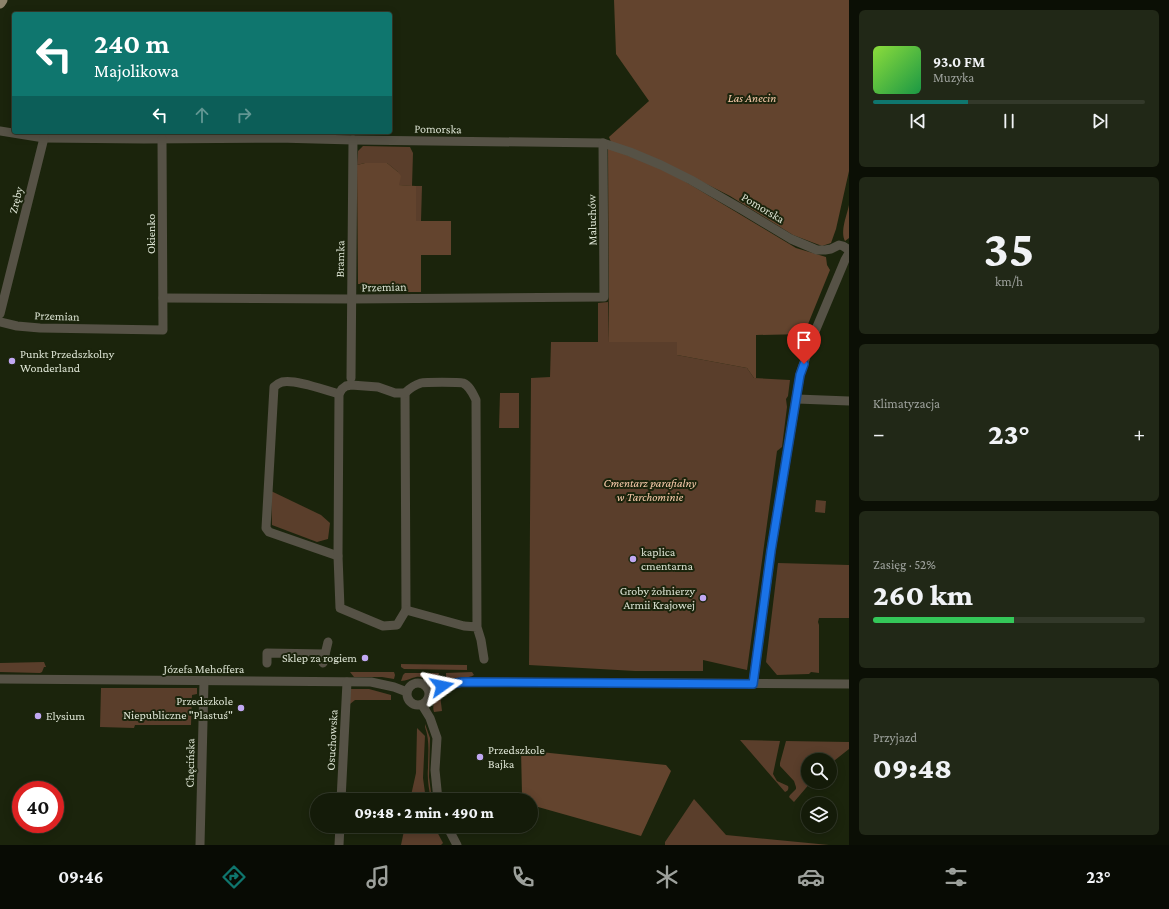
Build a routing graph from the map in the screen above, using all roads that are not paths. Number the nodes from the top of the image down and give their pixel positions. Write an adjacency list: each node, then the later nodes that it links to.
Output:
1 (2, 0): 2 (main road)
2 (0, 3)
3 (0, 131): 4 (street, Pomorska)
4 (12, 133)
5 (19, 134): 7 (street, Pomorska)
6 (145, 135): 7 (street, Pomorska); 8 (street, Pomorska)
7 (44, 138): 16 (street, Zręby)
8 (162, 139): 9 (street, Pomorska); 14 (street, Okienko)
9 (354, 140): 10 (street, Pomorska); 15 (street, Bramka)
10 (603, 143): 11 (street, Pomorska); 13 (street, Maluchów)
11 (849, 250)
12 (849, 253): 22 (street)
13 (604, 297): 15 (street, Przemian)
14 (163, 298): 15 (street, Przemian); 18 (street, Okienko)
15 (352, 300): 19 (street, Bramka)
16 (0, 314)
17 (0, 322): 18 (street, Przemian)
18 (163, 330)
19 (351, 378)
20 (405, 393): 21 (street); 25 (street); 26 (street)
21 (338, 394): 24 (street); 24 (street)
22 (797, 399): 23 (street); 35 (street)
23 (849, 401)
24 (338, 556): 25 (street)
25 (406, 610): 26 (street)
26 (477, 627): 29 (street)
27 (328, 642): 28 (street)
28 (325, 654): 30 (street); 31 (street)
29 (484, 659)
30 (267, 663)
31 (323, 664)
32 (0, 679): 33 (street, Józefa Mehoffera)
33 (204, 681): 34 (street, Józefa Mehoffera); 44 (street, Chęcińska)
34 (347, 682): 38 (street, Józefa Mehoffera); 40 (street, Osuchowska)
35 (753, 684): 36 (street); 37 (street)
36 (849, 684)
37 (429, 691): 38 (street); 39 (street)
38 (408, 692): 39 (street)
39 (422, 705): 41 (street)
40 (341, 793)
41 (437, 793)
42 (340, 833): 45 (street)
43 (451, 833): 46 (street)
44 (200, 845)
45 (339, 845)
46 (457, 845)

